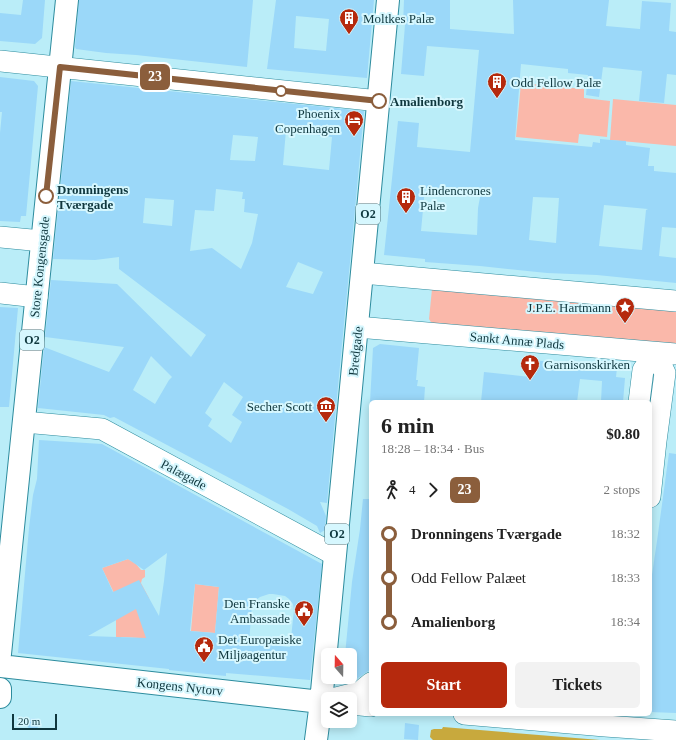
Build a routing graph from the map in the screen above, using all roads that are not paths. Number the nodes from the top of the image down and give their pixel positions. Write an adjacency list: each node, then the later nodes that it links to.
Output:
1 (67, 0): 4 (main road, Store Kongensgade / O2)
2 (388, 0): 5 (main road, Bredgade / O2)
3 (0, 61): 4 (street)
4 (60, 67): 5 (street); 7 (main road, Store Kongensgade / O2)
5 (379, 101): 8 (main road, Bredgade / O2)
6 (0, 237): 7 (street)
7 (42, 241): 10 (main road, Store Kongensgade / O2)
8 (362, 273): 11 (street); 12 (main road, Bredgade / O2)
9 (0, 293): 10 (street)
10 (37, 297): 16 (main road, Store Kongensgade / O2)
11 (676, 301)
12 (357, 327): 13 (street, Sankt Annæ Plads); 19 (main road, Bredgade / O2)
13 (655, 353): 14 (street, Sankt Annæ Plads); 15 (street); 17 (street)
14 (676, 354)
15 (639, 400)
16 (24, 422): 19 (street, Palægade); 20 (main road, Store Kongensgade / O2)
17 (653, 441): 18 (street)
18 (652, 460)
19 (335, 555): 24 (main road, Bredgade / O2)
20 (0, 654)
21 (0, 666): 27 (main road, Kongens Nytorv)
22 (369, 685): 25 (street)
23 (0, 689): 26 (main road)
24 (327, 692)
25 (357, 693)
26 (0, 697)
27 (321, 700)
28 (357, 705): 29 (street)
29 (369, 706)
30 (512, 716): 31 (street)
31 (607, 720): 33 (street)
32 (321, 722): 34 (main road, O2)
33 (676, 731)
34 (316, 740)

